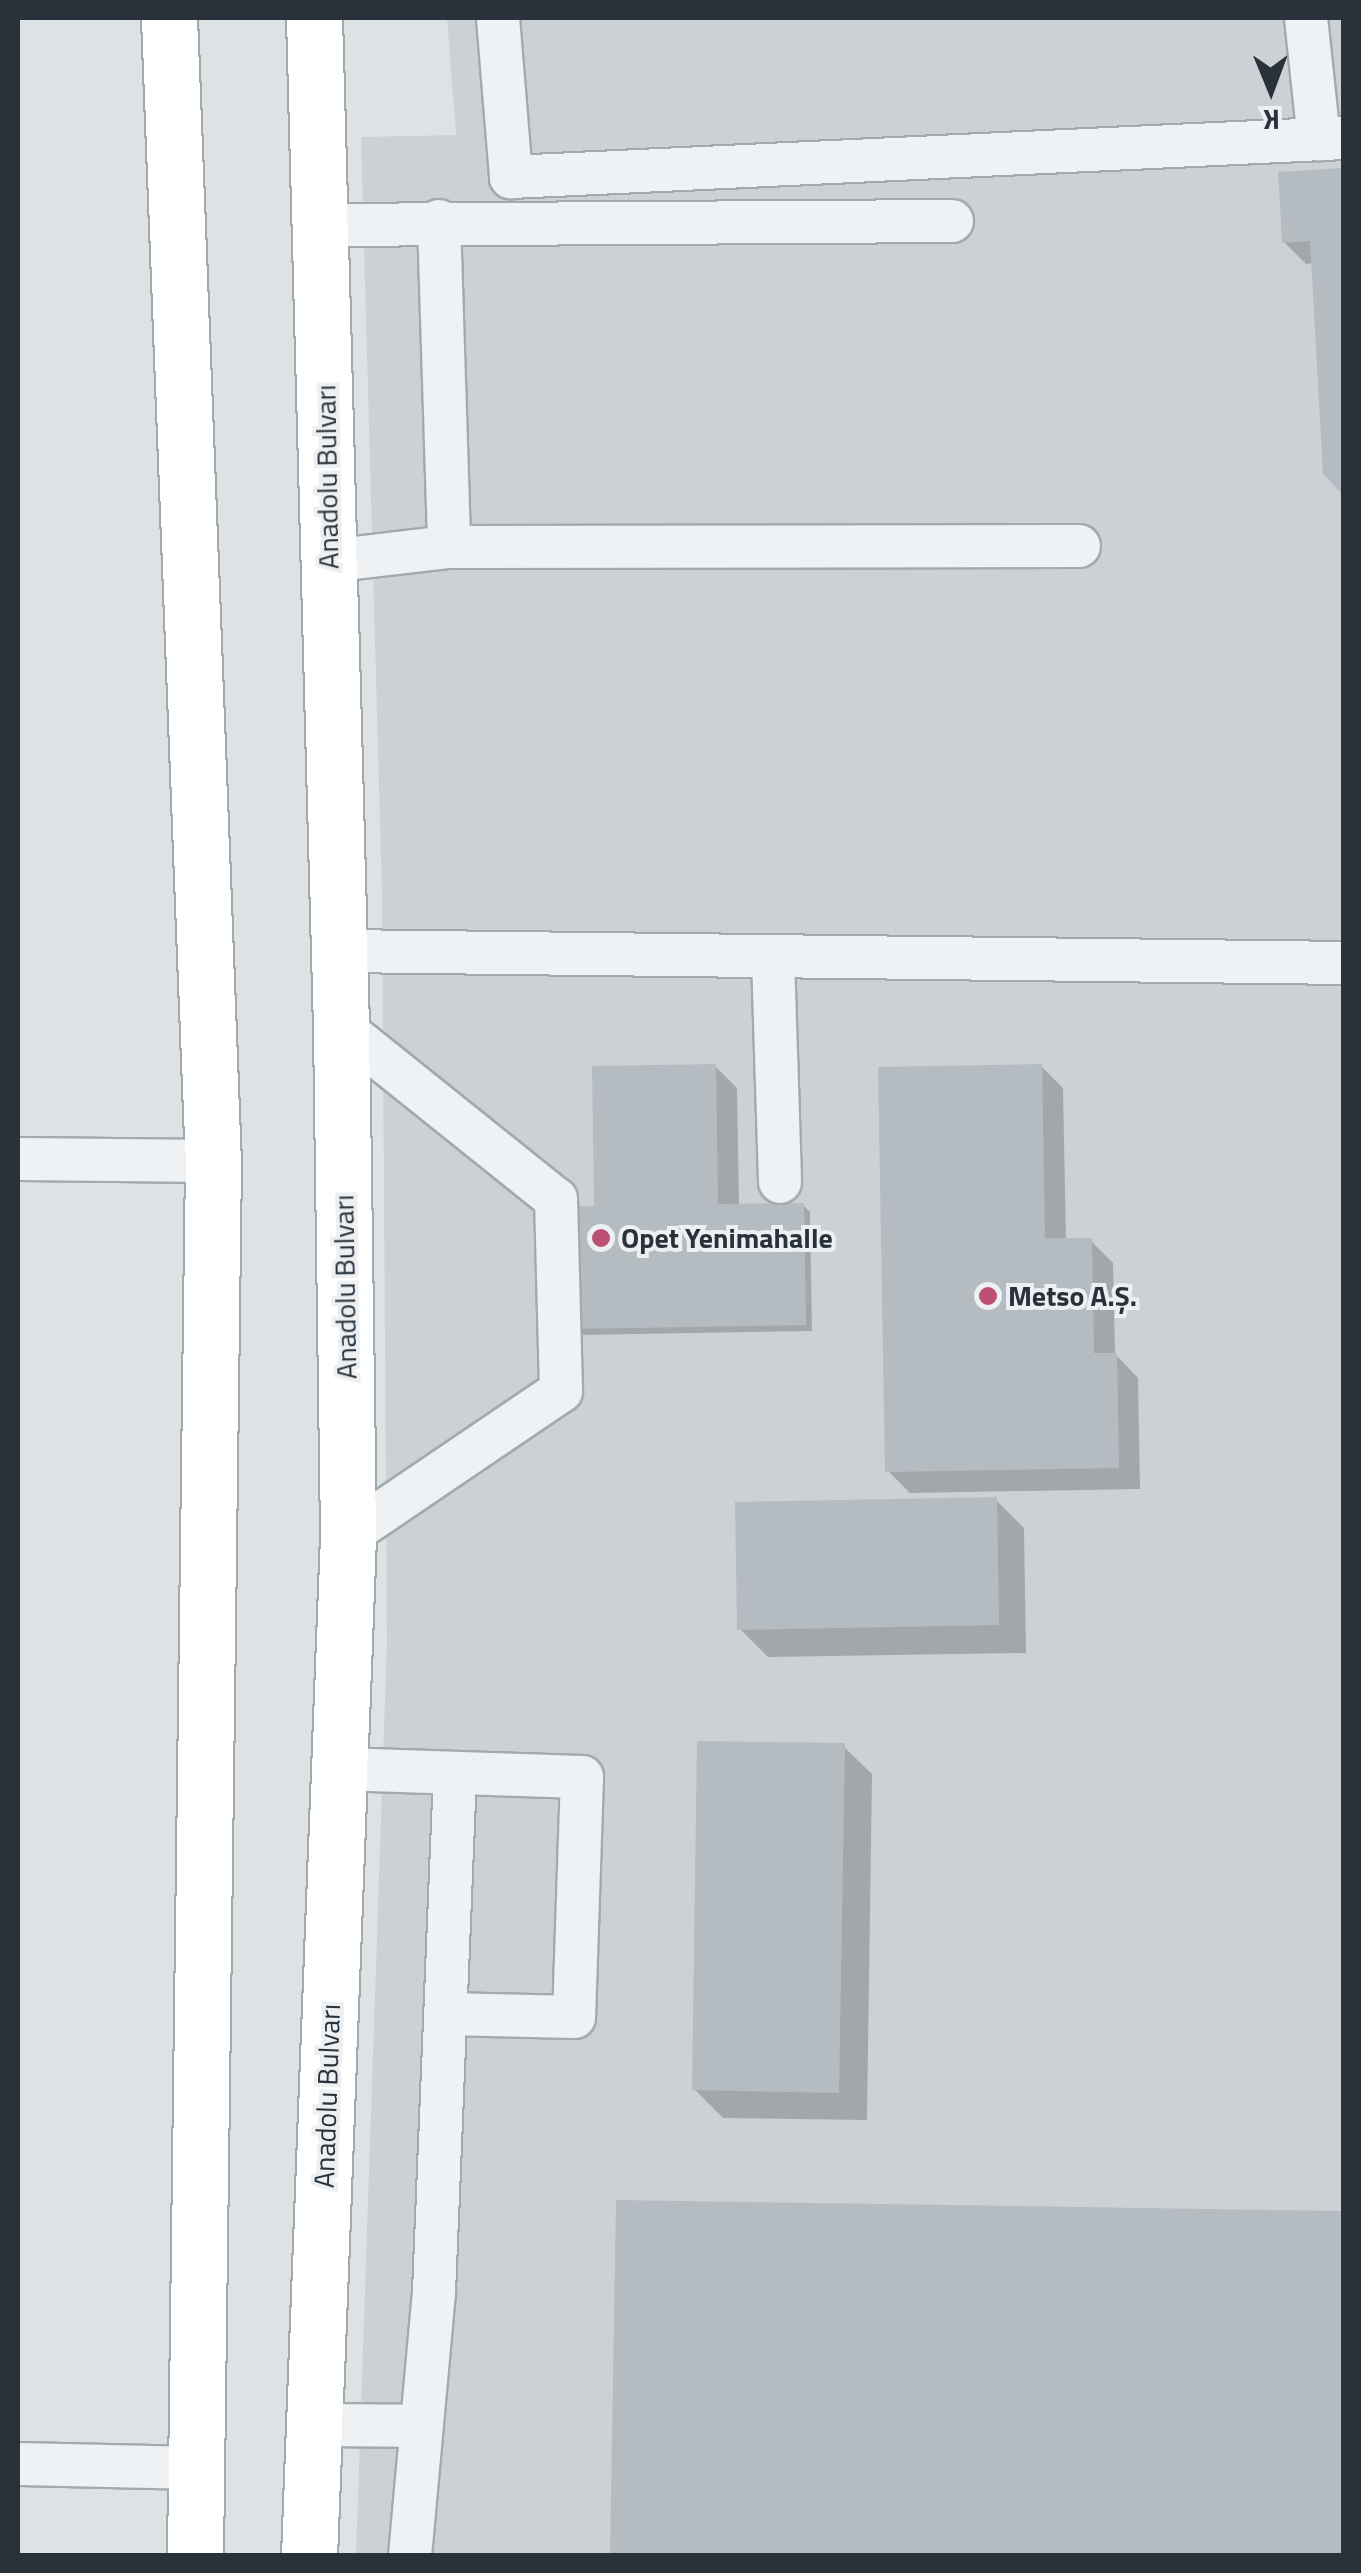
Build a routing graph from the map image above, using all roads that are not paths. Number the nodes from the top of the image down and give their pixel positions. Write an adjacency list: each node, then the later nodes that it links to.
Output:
1 (169, 18): 17 (main road)
2 (498, 18): 5 (street)
3 (1306, 18): 5 (street)
4 (318, 32): 8 (main road, Anadolu Bulvarı)
5 (1331, 138)
6 (952, 220): 7 (street)
7 (439, 221): 8 (street); 10 (street)
8 (321, 226): 11 (main road, Anadolu Bulvarı)
9 (1079, 546): 10 (street)
10 (449, 547): 11 (street)
11 (329, 561): 12 (main road, Anadolu Bulvarı)
12 (339, 951): 13 (street); 15 (main road, Anadolu Bulvarı)
13 (773, 957): 14 (street); 18 (street)
14 (1344, 963)
15 (341, 1027): 19 (main road, Anadolu Bulvarı); 19 (street)
16 (18, 1159): 17 (street)
17 (214, 1161): 26 (main road)
18 (780, 1182)
19 (348, 1535): 20 (main road, Anadolu Bulvarı)
20 (339, 1769): 21 (street); 23 (main road, Anadolu Bulvarı)
21 (455, 1773): 22 (street); 22 (street)
22 (447, 2014): 24 (street)
23 (314, 2425): 24 (street); 28 (main road, Anadolu Bulvarı)
24 (418, 2426): 29 (street)
25 (18, 2464): 26 (street)
26 (198, 2468): 27 (main road)
27 (195, 2556)
28 (310, 2556)
29 (410, 2556)

